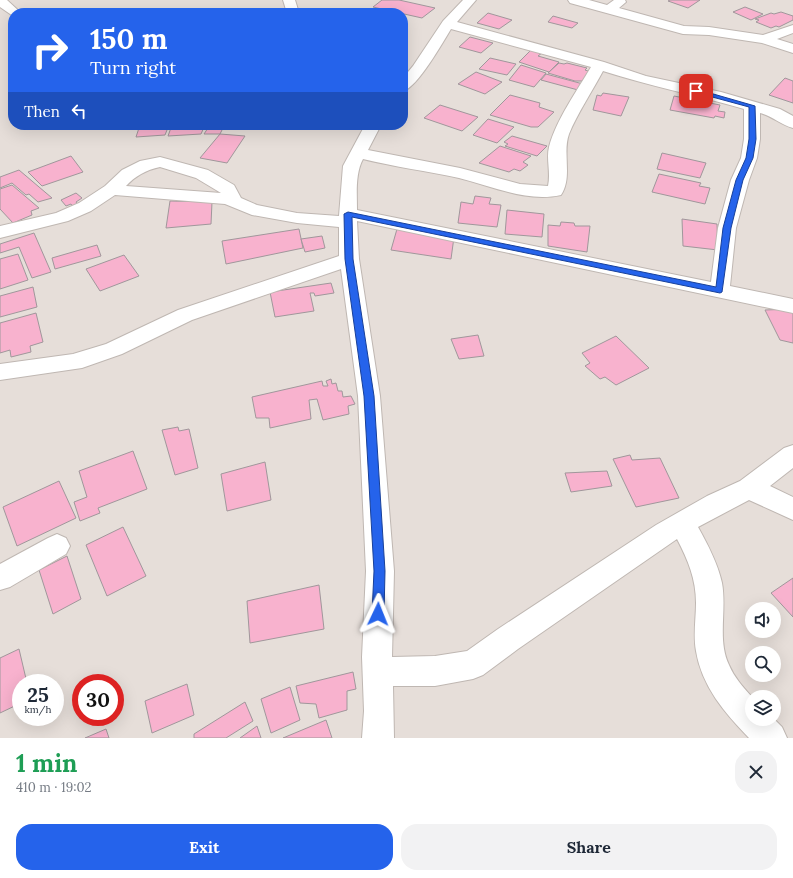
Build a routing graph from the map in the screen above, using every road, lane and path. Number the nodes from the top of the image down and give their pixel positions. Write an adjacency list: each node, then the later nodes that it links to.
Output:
1 (470, 0): 7 (street)
2 (574, 0): 6 (street)
3 (623, 0): 6 (street)
4 (0, 1): 5 (street)
5 (9, 8)
6 (609, 9): 9 (street)
7 (448, 24): 11 (street); 12 (street)
8 (793, 29): 9 (street)
9 (764, 39): 10 (street)
10 (793, 49)
11 (599, 65): 13 (street); 16 (street)
12 (408, 81)
13 (752, 106): 14 (street); 22 (street)
14 (793, 123)
15 (370, 130): 16 (street)
16 (358, 153): 19 (street)
17 (111, 190): 18 (street); 18 (street); 20 (street)
18 (234, 202): 19 (street)
19 (348, 218): 21 (street); 22 (street)
20 (0, 232)
21 (349, 259): 24 (street); 31 (street)
22 (720, 290): 23 (street)
23 (793, 306)
24 (0, 372)
25 (793, 455): 26 (street)
26 (749, 488): 27 (street); 28 (street)
27 (793, 509)
28 (682, 524): 31 (street); 32 (street)
29 (57, 546): 30 (street)
30 (0, 578)
31 (377, 672): 34 (street)
32 (745, 712)
33 (759, 726): 35 (street)
34 (378, 738)
35 (771, 738)

